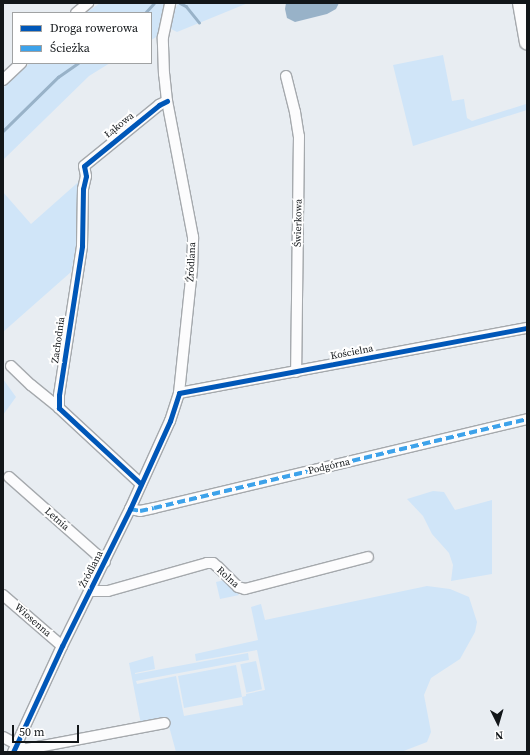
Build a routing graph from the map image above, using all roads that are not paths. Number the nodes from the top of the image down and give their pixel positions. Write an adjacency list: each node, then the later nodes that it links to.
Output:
1 (88, 3): 4 (street)
2 (170, 3): 9 (street, Źródlana)
3 (523, 6): 5 (main road)
4 (77, 12)
5 (527, 42)
6 (20, 64): 8 (street)
7 (286, 76): 13 (street, Świerkowa)
8 (3, 80)
9 (167, 101): 10 (street, Łąkowa); 14 (street, Źródlana)
10 (84, 166): 15 (street, Zachodnia)
11 (527, 328): 13 (street, Kościelna)
12 (11, 366): 15 (street)
13 (296, 372): 14 (street, Kościelna)
14 (179, 393): 18 (street, Źródlana)
15 (60, 408): 18 (street)
16 (527, 418): 19 (street, Podgórna)
17 (9, 477): 21 (street, Letnia)
18 (141, 484): 19 (street, Źródlana)
19 (130, 509): 21 (street, Źródlana)
20 (368, 557): 22 (street, Rolna)
21 (105, 562): 22 (street, Źródlana)
22 (90, 591): 24 (street, Źródlana)
23 (3, 595): 24 (street, Wiosenna)
24 (62, 646): 27 (street, Źródlana)
25 (165, 723): 27 (street)
26 (3, 737): 27 (street)
27 (21, 749)

